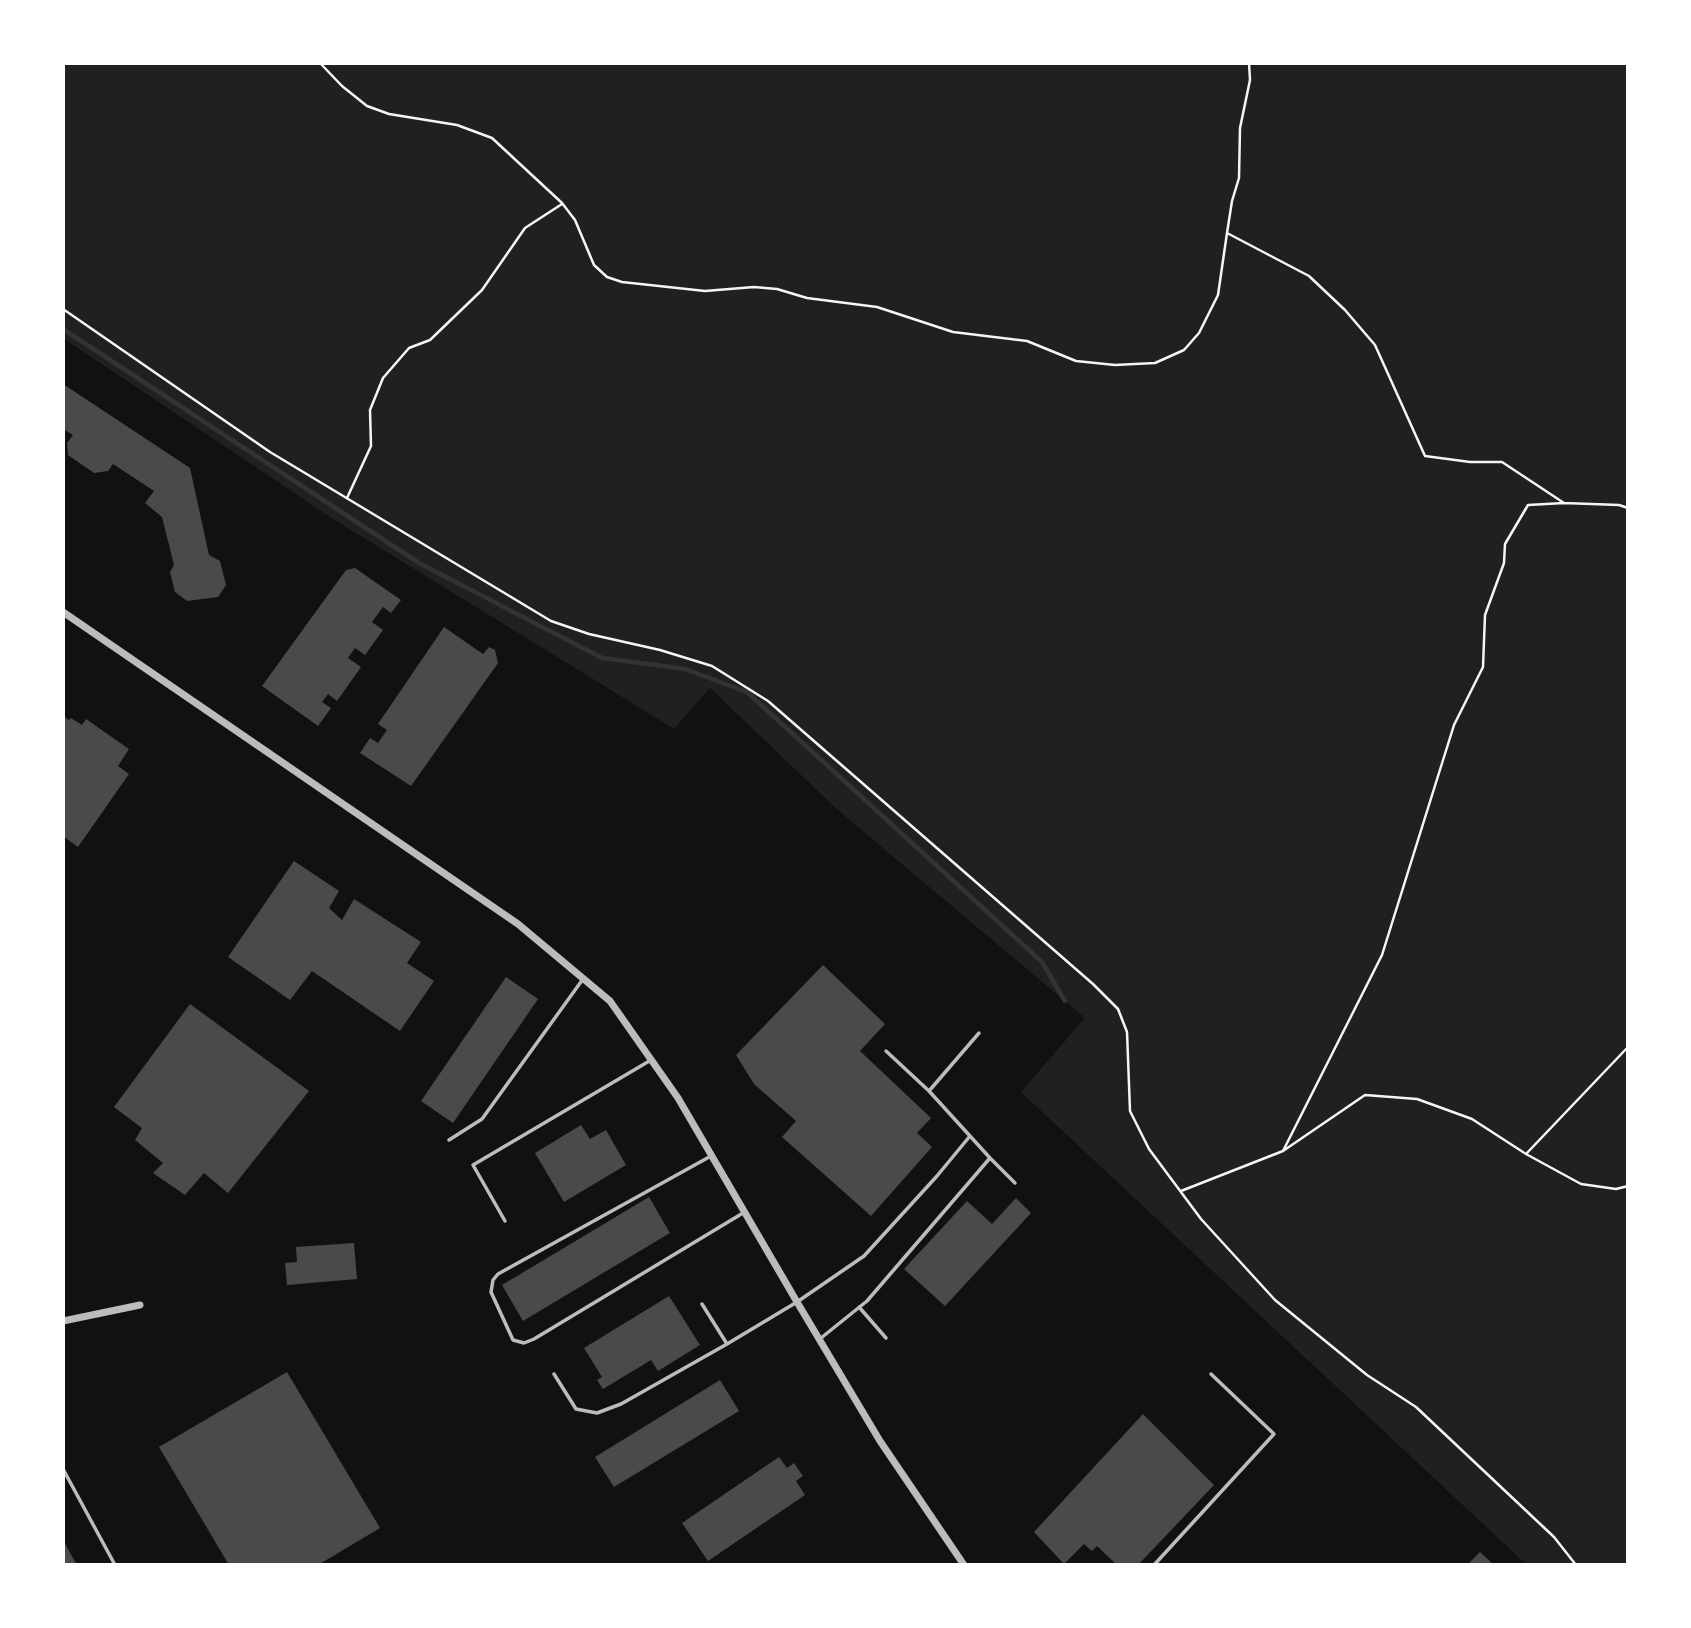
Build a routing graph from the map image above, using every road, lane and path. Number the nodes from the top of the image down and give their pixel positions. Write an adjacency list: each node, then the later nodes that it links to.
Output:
1 (320, 63): 3 (path)
2 (1249, 63): 4 (path)
3 (562, 203): 4 (path); 6 (path)
4 (1227, 233): 7 (path)
5 (63, 309): 6 (path)
6 (347, 498): 24 (path)
7 (1564, 503): 8 (path); 18 (path)
8 (1628, 508)
9 (63, 612): 10 (street)
10 (583, 979): 14 (street); 17 (lane)
11 (979, 1033): 15 (lane)
12 (1628, 1047): 19 (path)
13 (886, 1051): 15 (lane)
14 (651, 1060): 20 (street); 26 (lane)
15 (929, 1091): 16 (lane)
16 (970, 1136): 21 (lane); 27 (lane)
17 (449, 1140)
18 (1283, 1152): 19 (path); 24 (path)
19 (1526, 1154): 23 (path)
20 (712, 1155): 25 (street); 25 (lane)
21 (990, 1158): 22 (lane); 30 (lane)
22 (1015, 1183)
23 (1628, 1186)
24 (1181, 1192): 41 (path)
25 (745, 1211): 27 (street)
26 (505, 1222)
27 (797, 1302): 33 (street); 34 (lane)
28 (702, 1304): 34 (lane)
29 (140, 1305): 31 (street)
30 (859, 1307): 32 (lane); 33 (lane)
31 (63, 1321)
32 (886, 1338)
33 (819, 1339): 39 (street)
34 (727, 1344): 35 (lane)
35 (554, 1374)
36 (1211, 1374): 40 (lane)
37 (63, 1469): 38 (lane)
38 (115, 1565)
39 (964, 1565)
40 (1154, 1565)
41 (1576, 1565)

